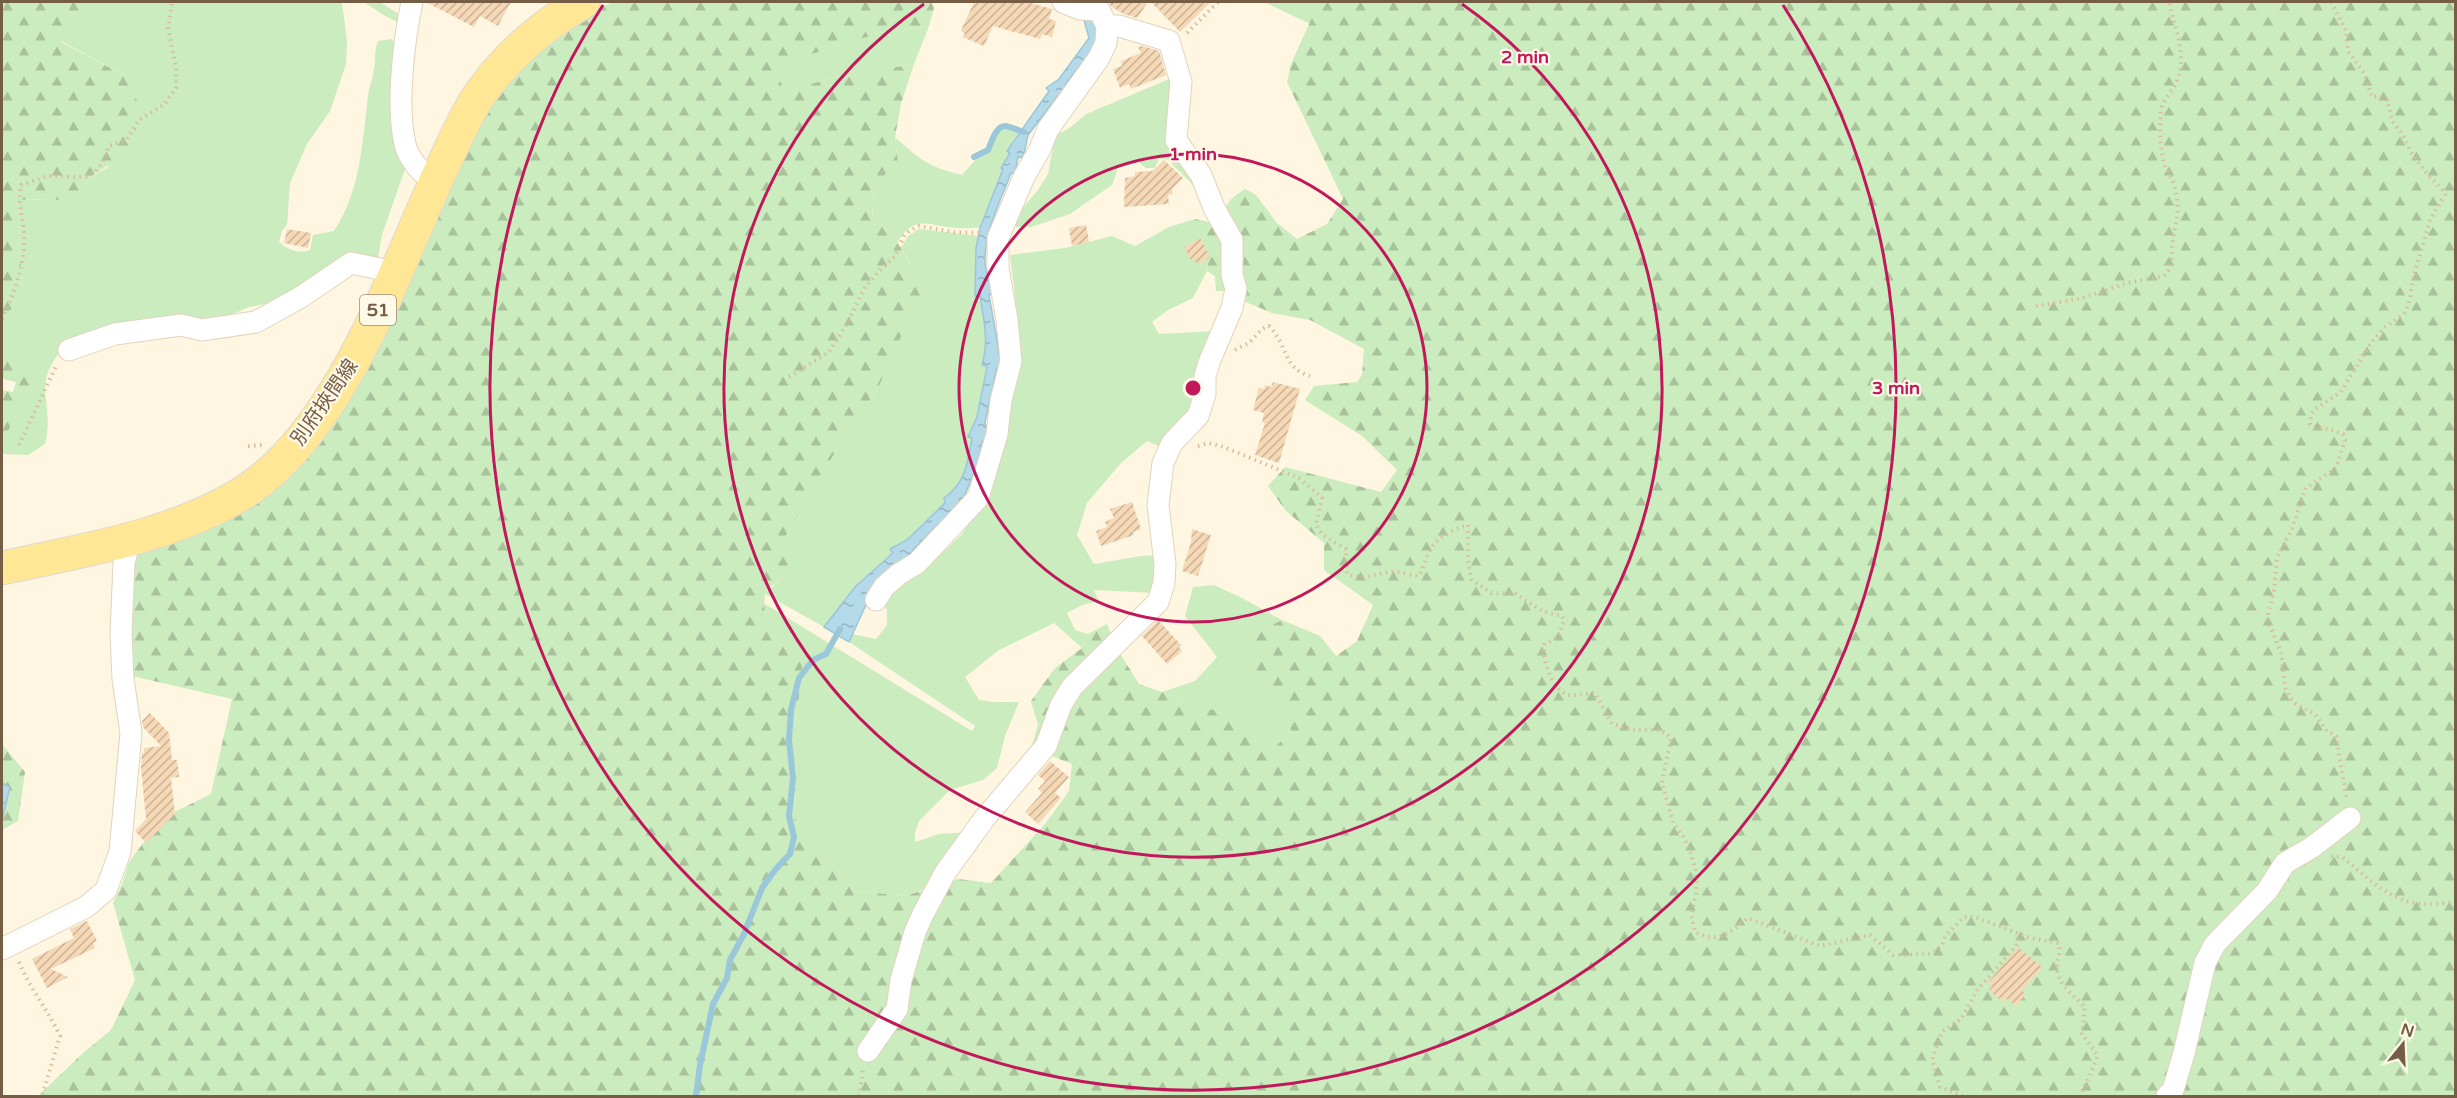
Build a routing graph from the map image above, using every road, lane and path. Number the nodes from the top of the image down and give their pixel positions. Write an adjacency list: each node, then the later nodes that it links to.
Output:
1 (172, 2): 13 (path)
2 (412, 2): 9 (street)
3 (584, 2): 9 (main road, 別府挾間線 / 51)
4 (1218, 2): 8 (path)
5 (2169, 2): 12 (path)
6 (2331, 2): 23 (path)
7 (1086, 12): 8 (street); 22 (street)
8 (1168, 40): 28 (street)
9 (435, 183): 11 (main road, 別府挾間線 / 51)
10 (977, 232): 17 (path)
11 (395, 272): 14 (street); 20 (main road, 別府挾間線 / 51)
12 (2036, 306)
13 (2, 319)
14 (69, 350): 18 (path)
15 (1234, 351): 16 (path)
16 (1310, 376)
17 (789, 377)
18 (19, 445)
19 (1192, 449): 26 (path)
20 (117, 542): 21 (main road, 別府挾間線 / 51); 27 (street)
21 (2, 568)
22 (876, 600)
23 (2350, 818): 24 (street)
24 (2304, 852): 25 (path); 33 (street)
25 (2456, 901)
26 (2022, 935): 31 (path); 32 (path)
27 (7, 947): 29 (path)
28 (868, 1052): 30 (path)
29 (42, 1096)
30 (859, 1096)
31 (1963, 1096)
32 (2080, 1096)
33 (2167, 1096)

